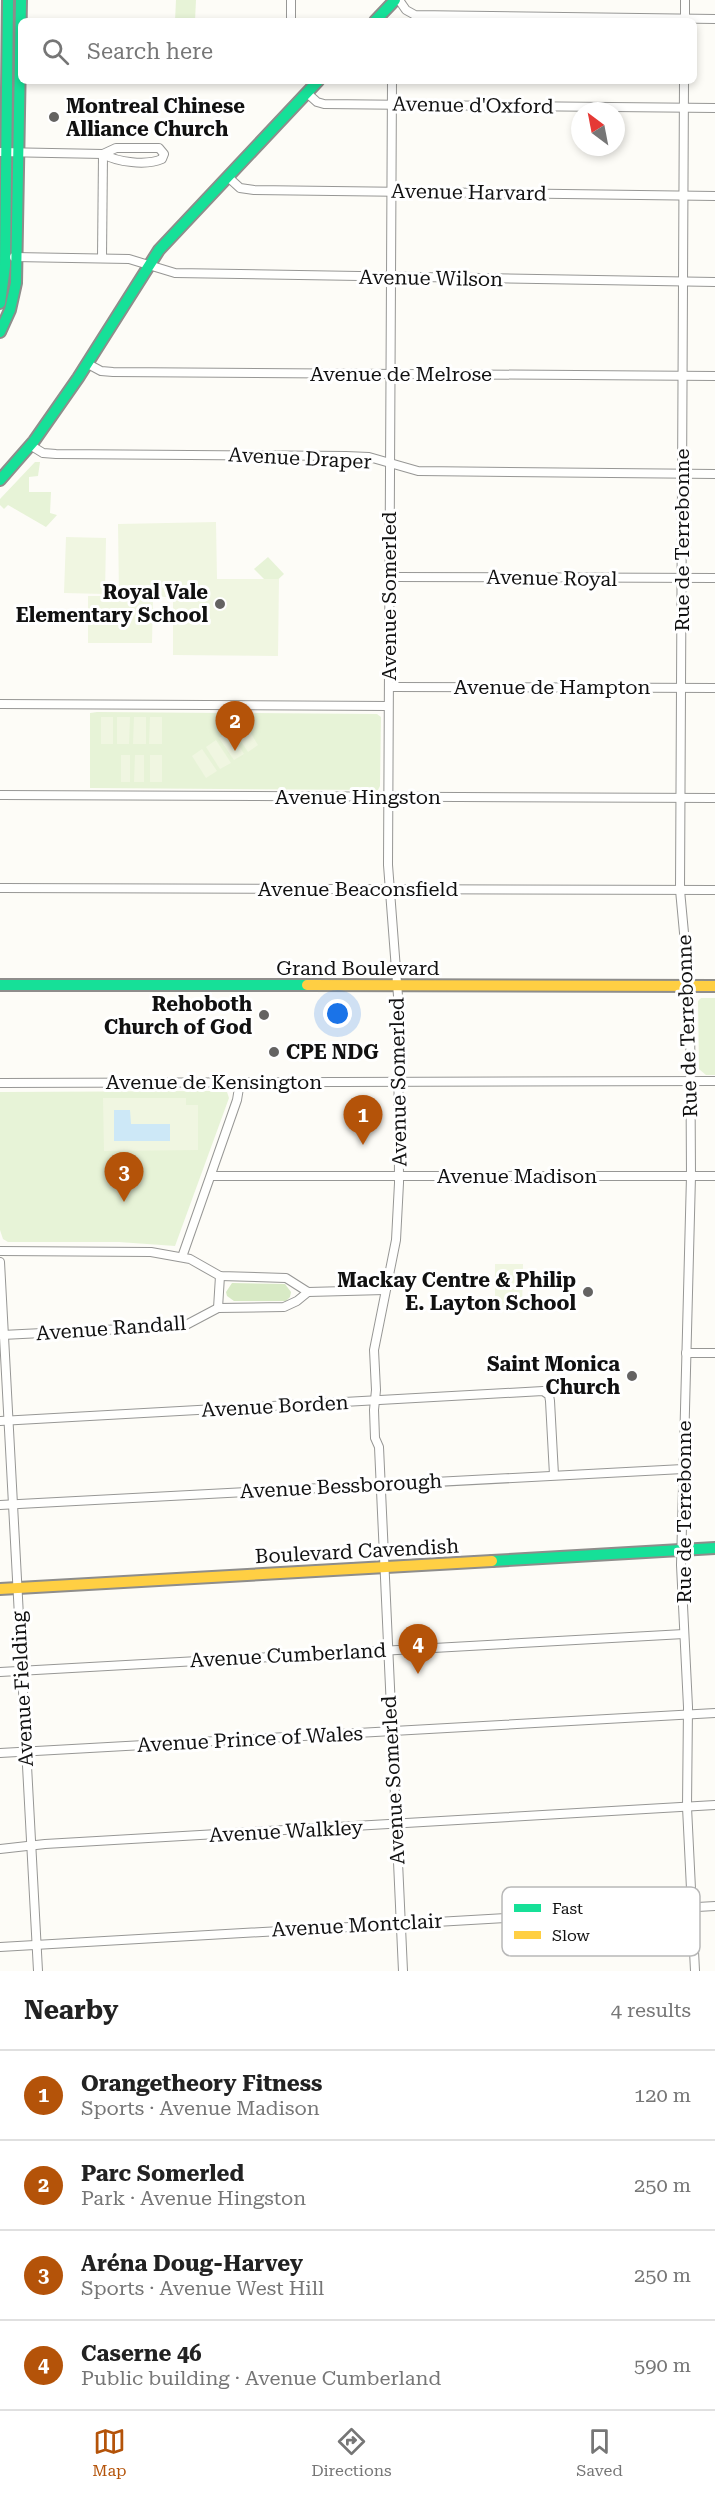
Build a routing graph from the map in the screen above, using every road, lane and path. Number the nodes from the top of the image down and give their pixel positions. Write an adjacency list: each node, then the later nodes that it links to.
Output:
1 (8, 0): 14 (street)
2 (21, 0): 6 (street)
3 (291, 0): 7 (street)
4 (397, 0): 8 (street); 9 (street)
5 (685, 0): 10 (street)
6 (21, 18)
7 (291, 18)
8 (378, 18)
9 (577, 18)
10 (685, 18)
11 (715, 19): 12 (street)
12 (697, 20)
13 (18, 55): 14 (street)
14 (3, 56): 23 (street)
15 (19, 84): 24 (street)
16 (315, 84): 19 (street)
17 (392, 84): 20 (street, Avenue Somerled)
18 (684, 84): 21 (street, Rue de Terrebonne)
19 (307, 93): 20 (street, Avenue d'Oxford); 26 (street)
20 (392, 104): 21 (street, Avenue d'Oxford); 27 (street, Avenue Somerled)
21 (684, 108): 22 (street, Avenue d'Oxford); 28 (street, Rue de Terrebonne)
22 (715, 108)
23 (3, 152): 24 (street); 30 (street)
24 (18, 153): 25 (street); 30 (street)
25 (103, 154): 25 (street); 31 (street)
26 (228, 177): 27 (street, Avenue Harvard); 32 (street)
27 (391, 192): 28 (street, Avenue Harvard); 33 (street, Avenue Somerled)
28 (683, 196): 29 (street, Avenue Harvard); 34 (street, Rue de Terrebonne)
29 (715, 196)
30 (7, 258): 31 (street, Avenue Wilson); 36 (street); 37 (street)
31 (102, 258): 32 (street, Avenue Wilson)
32 (149, 265): 33 (street, Avenue Wilson); 38 (street)
33 (390, 277): 34 (street, Avenue Wilson); 39 (street, Avenue Somerled)
34 (683, 282): 35 (street, Avenue Wilson); 40 (street, Rue de Terrebonne)
35 (715, 282)
36 (0, 303)
37 (0, 332)
38 (88, 364): 39 (street, Avenue de Melrose); 42 (street)
39 (391, 373): 40 (street, Avenue de Melrose); 43 (street, Avenue Somerled)
40 (683, 375): 41 (street, Avenue de Melrose); 44 (street, Rue de Terrebonne)
41 (715, 376)
42 (30, 445): 43 (street, Avenue Draper); 46 (street)
43 (390, 464): 44 (street, Avenue Draper); 47 (street, Avenue Somerled)
44 (682, 470): 45 (street, Avenue Draper); 49 (street, Rue de Terrebonne)
45 (715, 474)
46 (0, 480)
47 (390, 577): 49 (street, Avenue Royal); 50 (street, Avenue Somerled)
48 (715, 578): 49 (street, Avenue Royal)
49 (682, 580): 51 (street, Rue de Terrebonne)
50 (389, 687): 51 (street, Avenue de Hampton); 54 (street, Avenue Somerled)
51 (682, 688): 52 (street, Avenue de Hampton); 57 (street, Rue de Terrebonne)
52 (715, 688)
53 (0, 704): 54 (street)
54 (388, 706): 56 (street, Avenue Somerled)
55 (0, 795): 56 (street, Avenue Hingston)
56 (389, 797): 57 (street, Avenue Hingston); 60 (street, Avenue Somerled)
57 (681, 798): 58 (street, Avenue Hingston); 61 (street, Rue de Terrebonne)
58 (715, 798)
59 (0, 888): 60 (street, Avenue Beaconsfield)
60 (388, 888): 61 (street, Avenue Beaconsfield); 64 (street, Avenue Somerled)
61 (680, 890): 62 (street, Avenue Beaconsfield); 65 (street, Rue de Terrebonne)
62 (715, 890)
63 (0, 985): 64 (street, Grand Boulevard)
64 (397, 986): 65 (street, Grand Boulevard); 70 (street, Avenue Somerled)
65 (689, 986): 66 (street, Grand Boulevard); 67 (street, Rue de Terrebonne)
66 (715, 986)
67 (690, 1081): 68 (street, Avenue de Kensington); 70 (street, Avenue de Kensington); 74 (street, Rue de Terrebonne)
68 (715, 1081)
69 (240, 1082): 70 (street, Avenue de Kensington); 71 (street, Avenue de Kensington); 72 (street)
70 (399, 1082): 73 (street, Avenue Somerled)
71 (0, 1083)
72 (211, 1176): 73 (street, Avenue Madison); 77 (street)
73 (399, 1176): 74 (street, Avenue Madison); 80 (street, Avenue Somerled)
74 (691, 1176): 75 (street, Avenue Madison); 84 (street, Rue de Terrebonne)
75 (715, 1176)
76 (0, 1251): 77 (street)
77 (182, 1257): 79 (street)
78 (0, 1262): 83 (street, Avenue Fielding)
79 (220, 1276): 81 (street); 82 (street)
80 (385, 1290): 81 (street); 86 (street, Avenue Somerled)
81 (308, 1292): 82 (street, Avenue Randall)
82 (218, 1308): 83 (street, Avenue Randall)
83 (2, 1335): 87 (street, Avenue Fielding)
84 (686, 1353): 85 (street); 88 (street, Rue de Terrebonne)
85 (715, 1353)
86 (375, 1401): 87 (street, Avenue Borden); 89 (street, Avenue Borden); 90 (street, Avenue Somerled)
87 (4, 1421): 92 (street, Avenue Fielding)
88 (682, 1469): 89 (street, Avenue Bessborough); 94 (street, Rue de Terrebonne)
89 (554, 1475): 90 (street, Avenue Bessborough)
90 (381, 1484): 92 (street, Avenue Bessborough); 95 (street, Avenue Somerled)
91 (0, 1505): 92 (street, Avenue Bessborough)
92 (12, 1505): 96 (street, Avenue Fielding)
93 (715, 1548): 94 (street, Boulevard Cavendish)
94 (681, 1550): 95 (street, Boulevard Cavendish); 98 (street, Rue de Terrebonne)
95 (384, 1568): 96 (street, Boulevard Cavendish); 99 (street, Avenue Somerled)
96 (16, 1588): 97 (street, Boulevard Cavendish); 100 (street, Avenue Fielding)
97 (0, 1589)
98 (684, 1634): 99 (street, Avenue Cumberland); 103 (street, Rue de Terrebonne)
99 (386, 1650): 100 (street, Avenue Cumberland); 104 (street, Avenue Somerled)
100 (21, 1671): 101 (street, Avenue Cumberland); 105 (street, Avenue Fielding)
101 (0, 1672)
102 (715, 1713): 103 (street, Avenue Prince of Wales)
103 (687, 1715): 104 (street, Avenue Prince of Wales); 108 (street, Rue de Terrebonne)
104 (390, 1731): 105 (street, Avenue Prince of Wales); 109 (street, Avenue Somerled)
105 (25, 1752): 106 (street, Avenue Prince of Wales); 110 (street, Avenue Fielding)
106 (0, 1753)
107 (715, 1805): 108 (street, Avenue Walkley)
108 (687, 1807): 109 (street, Avenue Walkley); 112 (street, Rue de Terrebonne)
109 (396, 1825): 110 (street, Avenue Walkley); 114 (street, Avenue Somerled)
110 (31, 1845): 111 (street, Avenue Walkley); 115 (street, Avenue Fielding)
111 (0, 1849)
112 (691, 1887)
113 (502, 1917): 114 (street, Avenue Montclair)
114 (401, 1923): 115 (street, Avenue Montclair); 119 (street, Avenue Somerled)
115 (36, 1945): 116 (street, Avenue Montclair); 118 (street, Avenue Fielding)
116 (0, 1947)
117 (694, 1956): 120 (street, Rue de Terrebonne)
118 (38, 1971)
119 (404, 1971)
120 (695, 1971)

